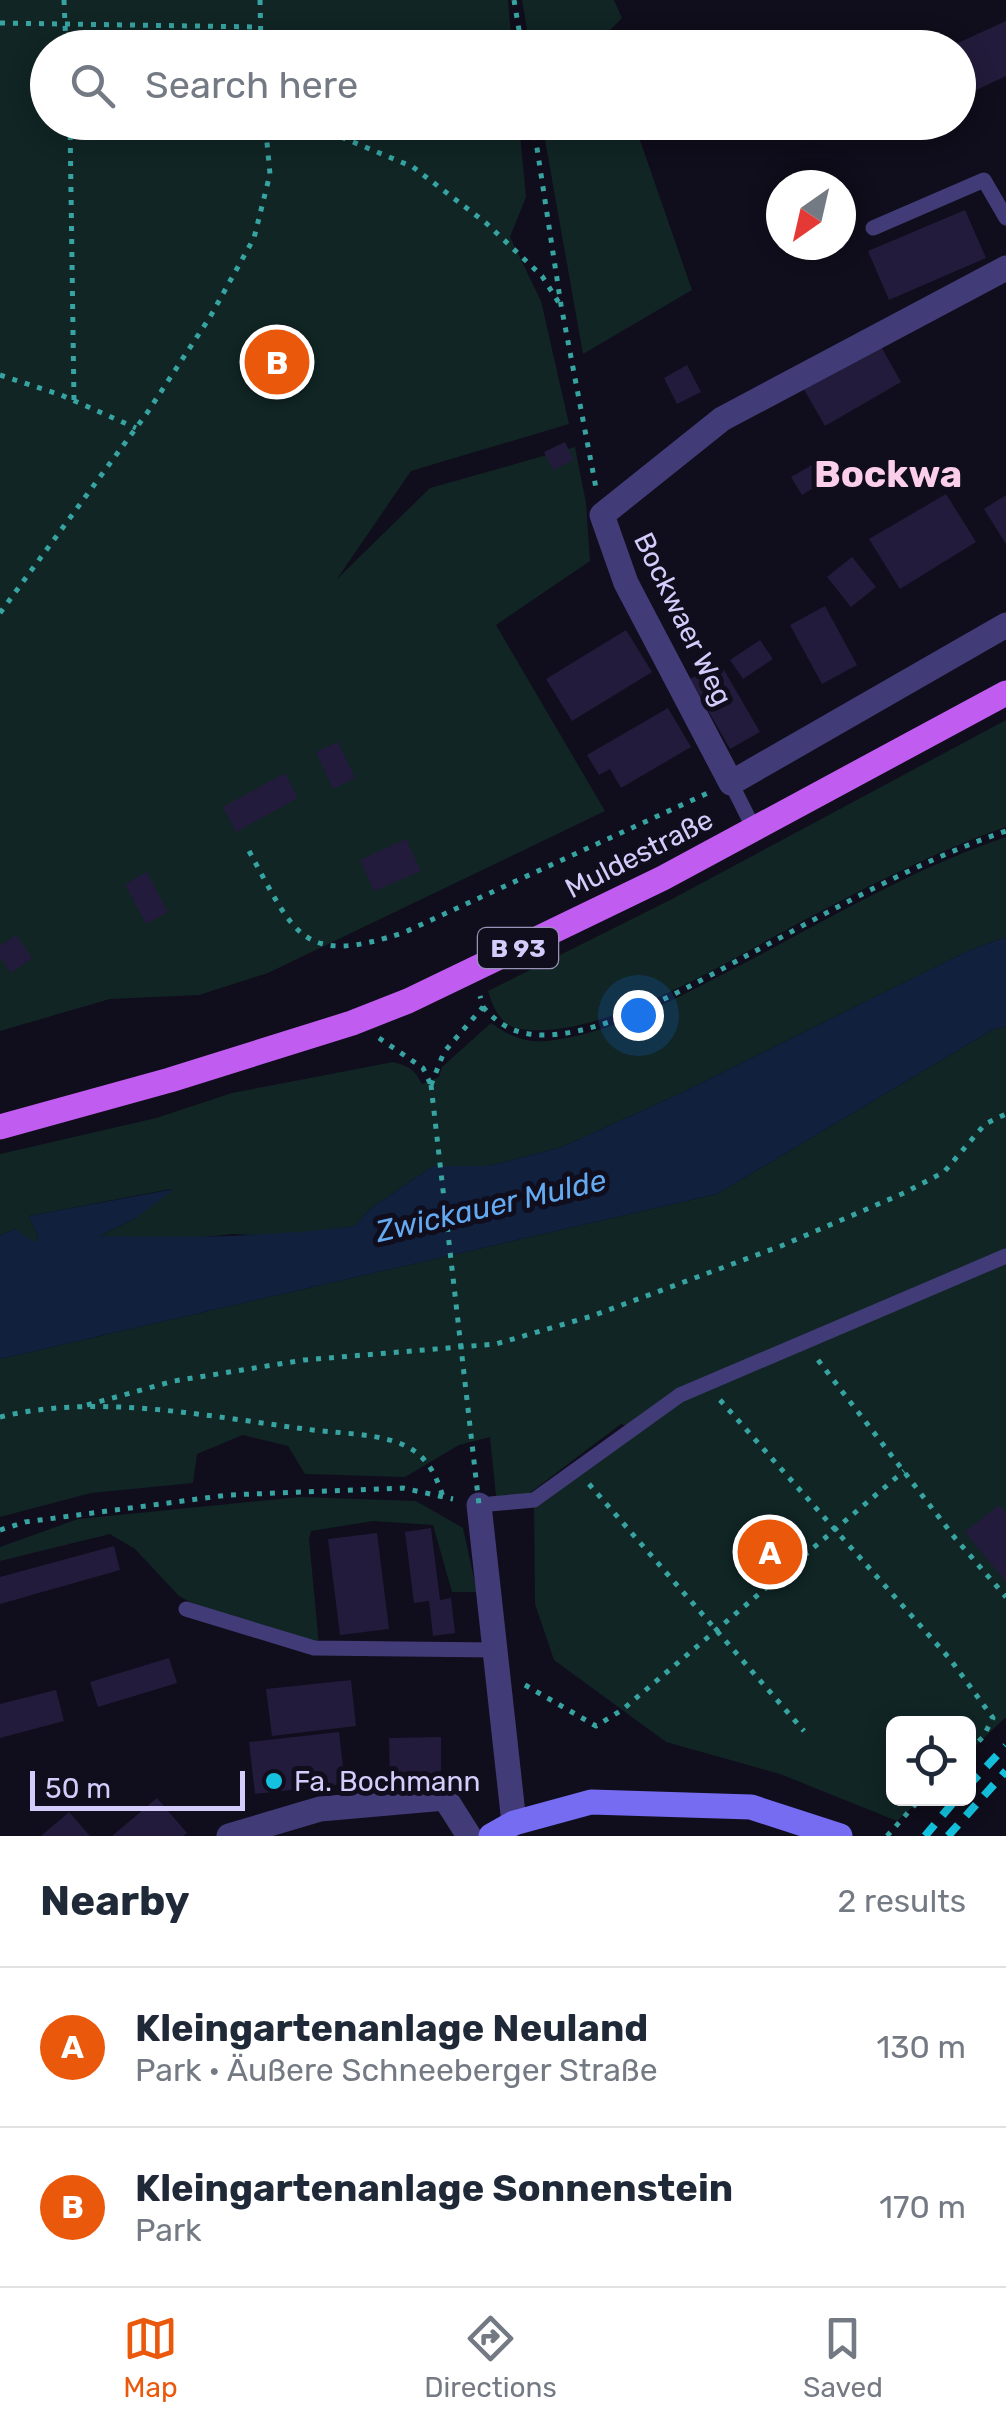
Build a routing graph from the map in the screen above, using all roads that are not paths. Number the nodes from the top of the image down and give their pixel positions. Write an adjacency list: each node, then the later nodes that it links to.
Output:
1 (1006, 218): 2 (lane)
2 (873, 228)
3 (1006, 268): 6 (street, Bockwaer Weg)
4 (1006, 625): 6 (street)
5 (1006, 694): 7 (main road, Muldestraße / B 93)
6 (731, 783): 7 (lane)
7 (754, 829): 8 (main road, Muldestraße / B 93)
8 (0, 1127)
9 (1006, 1256): 10 (lane)
10 (479, 1505): 12 (street)
11 (186, 1609): 12 (lane)
12 (496, 1660): 13 (street)
13 (503, 1830): 16 (main road)
14 (229, 1836): 15 (street)
15 (470, 1836)
16 (840, 1836)

